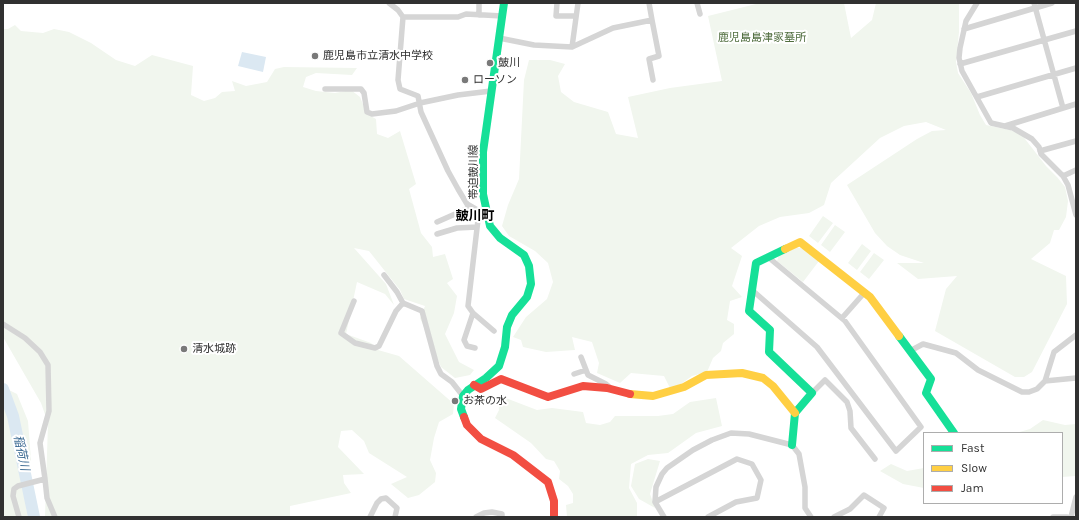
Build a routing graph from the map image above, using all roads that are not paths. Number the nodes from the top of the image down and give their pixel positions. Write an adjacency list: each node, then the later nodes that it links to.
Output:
1 (389, 3): 15 (street)
2 (479, 3): 12 (street)
3 (504, 3): 13 (street, 帯迫皷川線)
4 (557, 3): 14 (street)
5 (578, 3): 14 (street)
6 (649, 3): 16 (street)
7 (697, 3): 11 (street)
8 (977, 3): 17 (street)
9 (1052, 3): 10 (street)
10 (1035, 5): 17 (street); 20 (street)
11 (700, 14)
12 (479, 15): 13 (street); 15 (street)
13 (502, 16): 19 (street, 帯迫皷川線)
14 (576, 16): 21 (street)
15 (403, 17): 29 (street)
16 (652, 20): 21 (street); 25 (street)
17 (964, 29): 22 (street)
18 (1076, 32): 20 (street)
19 (499, 38): 21 (street); 27 (street, 帯迫皷川線)
20 (1045, 41): 22 (street); 24 (street)
21 (572, 47)
22 (960, 64): 28 (street)
23 (1076, 68): 24 (street)
24 (1054, 74): 28 (street); 31 (street)
25 (653, 80)
26 (325, 89): 29 (street)
27 (491, 91): 29 (street); 38 (street, 帯迫皷川線)
28 (977, 97): 32 (street)
29 (420, 103): 37 (street)
30 (1076, 104): 31 (street)
31 (1063, 108): 32 (street)
32 (1003, 126): 34 (street)
33 (1076, 141): 34 (street)
34 (1040, 151): 36 (street)
35 (1076, 170): 36 (street)
36 (1063, 176): 39 (street)
37 (471, 207): 38 (street); 40 (street)
38 (482, 212): 41 (street); 61 (street, 帯迫皷川線)
39 (1076, 215)
40 (437, 222)
41 (477, 227): 42 (street); 49 (street)
42 (437, 234)
43 (768, 257): 45 (street); 46 (street); 50 (street)
44 (384, 275): 48 (street)
45 (752, 290): 50 (street); 63 (street)
46 (865, 292): 50 (street); 55 (street)
47 (354, 302): 48 (street)
48 (403, 303): 64 (street)
49 (473, 313): 52 (street); 54 (street)
50 (842, 318)
51 (3, 324): 69 (street)
52 (494, 331)
53 (1076, 335): 60 (street)
54 (475, 348)
55 (910, 351): 60 (street); 66 (street)
56 (581, 357): 57 (street)
57 (586, 370): 58 (street); 62 (street)
58 (574, 374)
59 (1076, 378): 60 (street)
60 (1045, 381)
61 (474, 385): 62 (street); 64 (street, 帯迫皷川線)
62 (614, 390): 65 (street)
63 (812, 393): 65 (street); 68 (street)
64 (464, 396): 78 (street)
65 (795, 413): 67 (street)
66 (953, 432)
67 (792, 445): 71 (street); 81 (street)
68 (875, 459)
69 (43, 480): 72 (street); 73 (street)
70 (1076, 497): 86 (street)
71 (655, 502): 79 (street); 80 (street)
72 (19, 517)
73 (54, 517)
74 (370, 517): 75 (street)
75 (395, 517)
76 (476, 517): 77 (street)
77 (502, 517)
78 (554, 517)
79 (664, 517)
80 (708, 517)
81 (811, 517)
82 (834, 517): 83 (street)
83 (879, 517)
84 (1053, 517): 85 (street)
85 (1068, 517)
86 (1071, 517)

